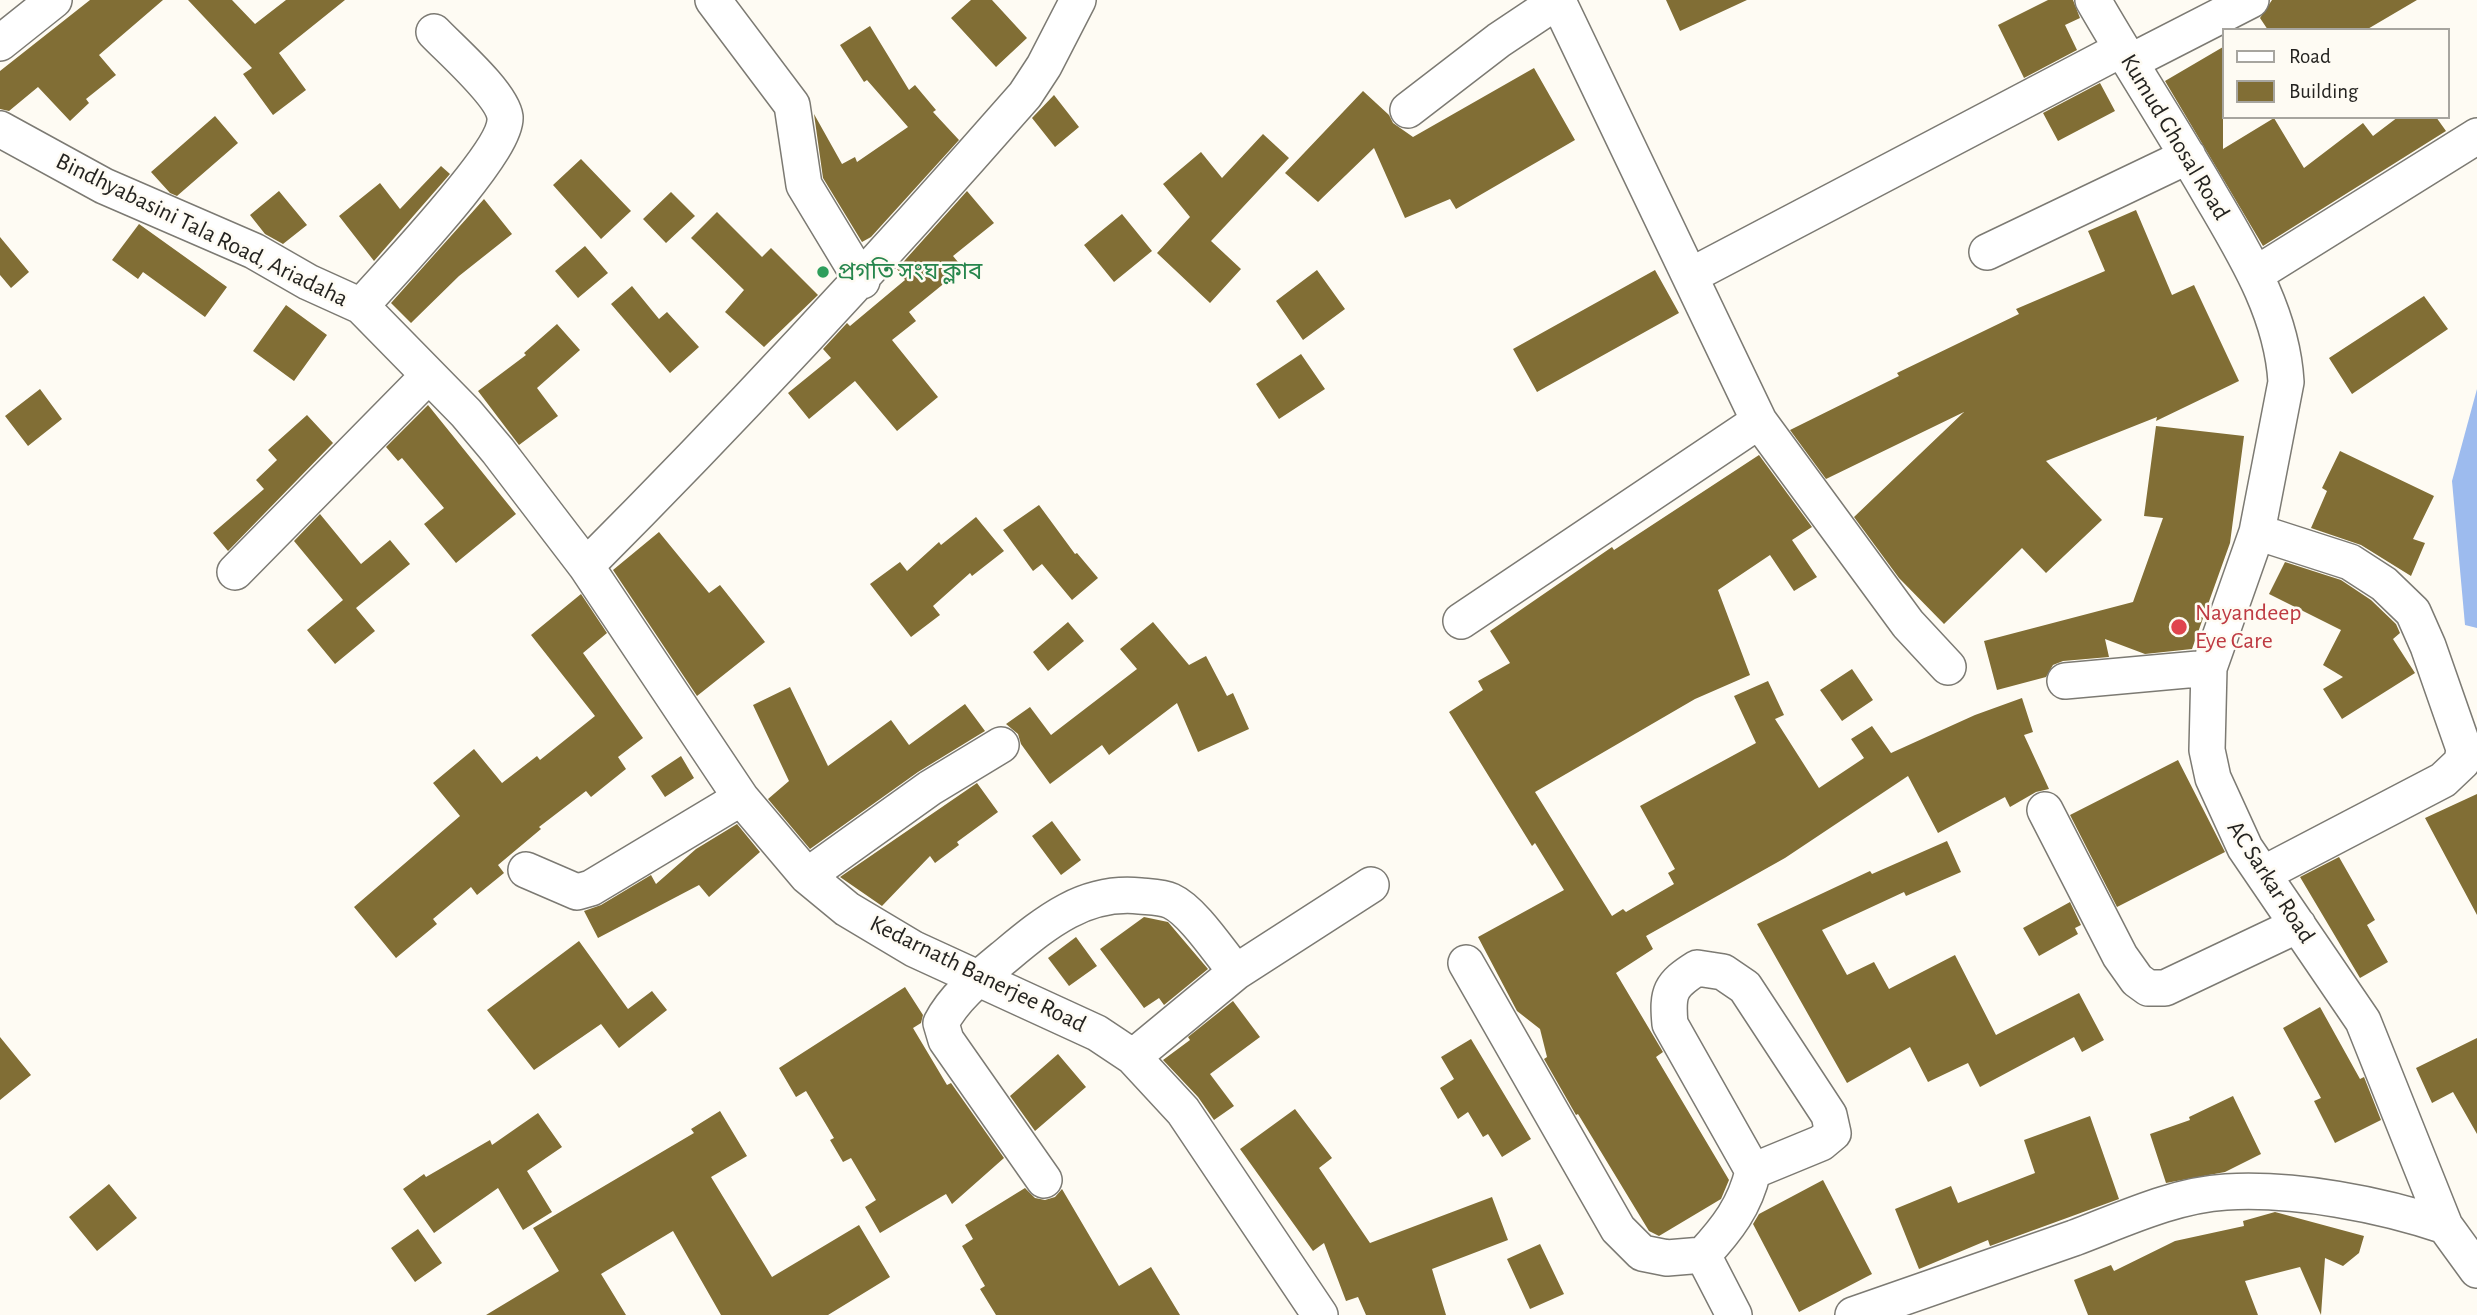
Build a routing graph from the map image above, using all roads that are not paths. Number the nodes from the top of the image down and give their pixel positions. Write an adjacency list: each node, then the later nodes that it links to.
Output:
1 (54, 0): 8 (street)
2 (713, 0): 17 (street)
3 (1078, 0): 17 (street)
4 (1559, 0): 10 (street); 16 (street)
5 (2092, 0): 9 (street, Kumud Ghosal Road)
6 (2251, 0): 9 (street)
7 (434, 32): 18 (street)
8 (0, 43)
9 (2126, 55): 13 (street, Kumud Ghosal Road); 16 (street)
10 (1408, 110)
11 (0, 129): 18 (street, Bindhyabasini Tala Road, Ariadaha)
12 (2477, 136): 15 (street)
13 (2188, 156): 14 (street); 15 (street, Kumud Ghosal Road)
14 (1987, 252)
15 (2256, 274): 21 (street, AC Sarkar Road)
16 (1690, 276): 20 (street)
17 (862, 281): 22 (street)
18 (360, 306): 19 (street, Bindhyabasini Tala Road, Ariadaha)
19 (428, 376): 22 (street, Bindhyabasini Tala Road, Ariadaha); 23 (street)
20 (1759, 421): 24 (street); 25 (street)
21 (2257, 532): 26 (street, AC Sarkar Road); 32 (street)
22 (586, 565): 29 (street, Kedarnath Banerjee Road)
23 (235, 572)
24 (1461, 621)
25 (1948, 667)
26 (2209, 668): 27 (street); 32 (street, AC Sarkar Road)
27 (2065, 681)
28 (1000, 745): 33 (street)
29 (741, 798): 31 (street); 33 (street, Kedarnath Banerjee Road)
30 (2045, 810): 35 (street)
31 (526, 870)
32 (2263, 874): 35 (street, AC Sarkar Road)
33 (807, 876): 38 (street, Kedarnath Banerjee Road)
34 (1371, 885): 37 (street)
35 (2298, 926): 42 (street, AC Sarkar Road)
36 (1466, 964): 43 (street)
37 (1236, 972): 38 (street); 39 (street)
38 (979, 977): 39 (street, Kedarnath Banerjee Road); 41 (street)
39 (1133, 1057): 45 (street, Kedarnath Banerjee Road)
40 (1753, 1171): 40 (street); 43 (street)
41 (1044, 1180)
42 (2445, 1226): 44 (street, AC Sarkar Road); 47 (street)
43 (1703, 1255): 46 (street)
44 (2476, 1266)
45 (1320, 1315)
46 (1734, 1315)
47 (1853, 1315)

